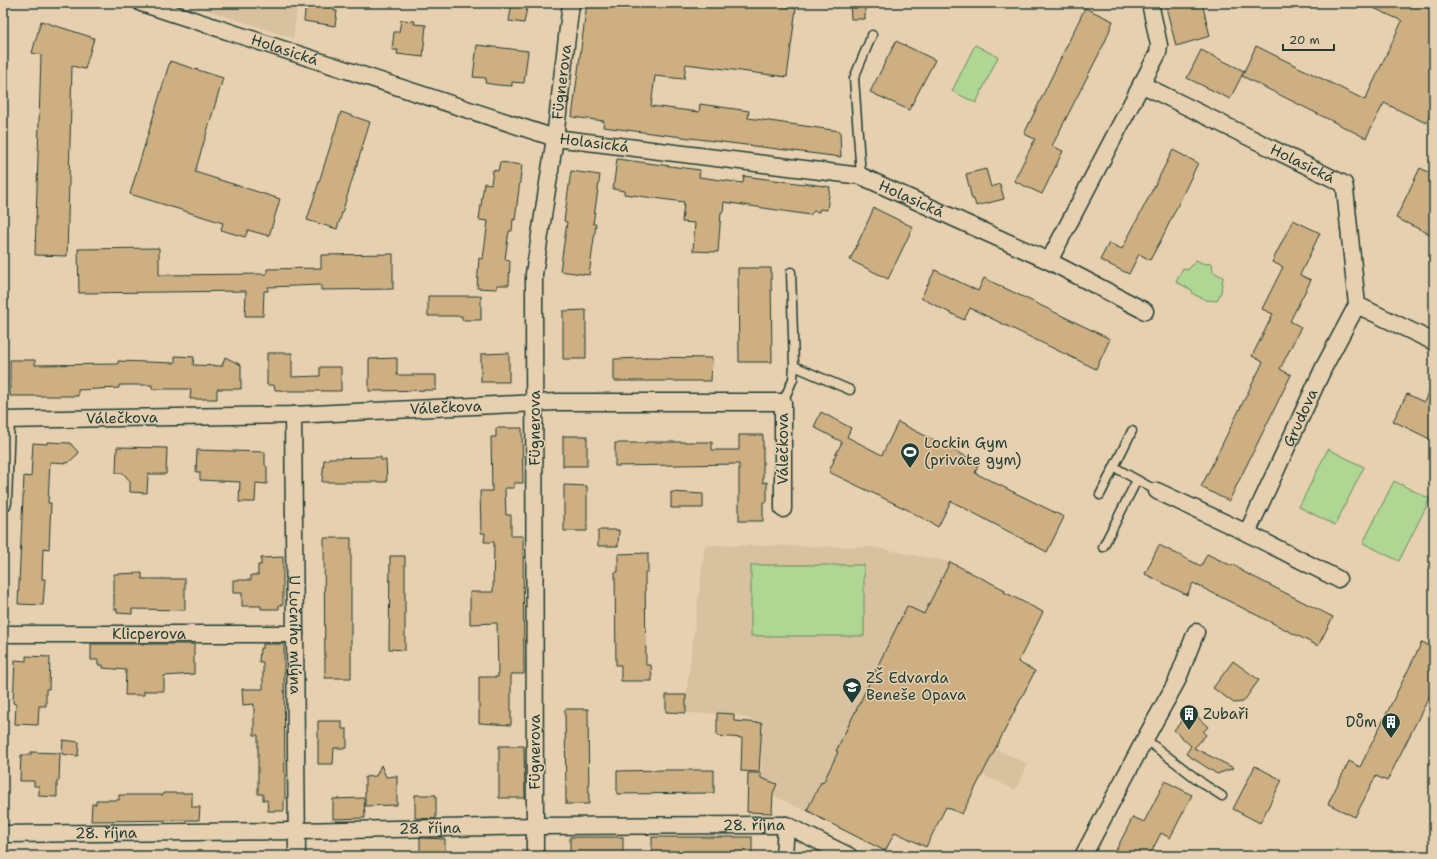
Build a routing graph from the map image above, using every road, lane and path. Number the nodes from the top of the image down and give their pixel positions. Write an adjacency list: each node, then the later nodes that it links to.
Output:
1 (141, 3): 6 (street, Holasická)
2 (571, 3): 6 (street, Fügnerova)
3 (1150, 3): 5 (street)
4 (872, 35): 7 (lane)
5 (1141, 84): 8 (street); 10 (street, Holasická)
6 (555, 138): 7 (street, Holasická); 16 (street, Fügnerova)
7 (861, 176): 8 (street, Holasická)
8 (1049, 261): 11 (street, Holasická)
9 (791, 272): 13 (lane)
10 (1357, 305): 12 (street); 26 (street, Grudova)
11 (1144, 311)
12 (1434, 342)
13 (794, 366): 14 (lane); 15 (lane)
14 (850, 390)
15 (783, 402): 16 (street, Válečkova); 25 (street, Válečkova)
16 (534, 403): 17 (street, Válečkova); 35 (street, Fügnerova)
17 (294, 415): 18 (street, Válečkova); 31 (street, U Lučního mlýna)
18 (4, 420): 24 (street)
19 (1132, 431): 20 (lane)
20 (1114, 467): 21 (lane); 23 (lane)
21 (1137, 480): 22 (lane); 27 (lane)
22 (1157, 491): 26 (street)
23 (1100, 495)
24 (3, 503)
25 (783, 509)
26 (1247, 533): 28 (street)
27 (1103, 547)
28 (1338, 579)
29 (1196, 632): 32 (street)
30 (3, 634): 31 (street, Klicperova)
31 (296, 634): 36 (street, U Lučního mlýna)
32 (1145, 739): 33 (lane); 42 (street)
33 (1222, 796)
34 (786, 825): 35 (street, 28. října); 40 (street); 41 (street, 28. října)
35 (535, 826): 36 (street, 28. října); 39 (street, Fügnerova)
36 (297, 831): 37 (street, 28. října); 38 (street, U Lučního mlýna)
37 (3, 834)
38 (297, 856)
39 (535, 856)
40 (784, 856)
41 (849, 856)
42 (1083, 856)

